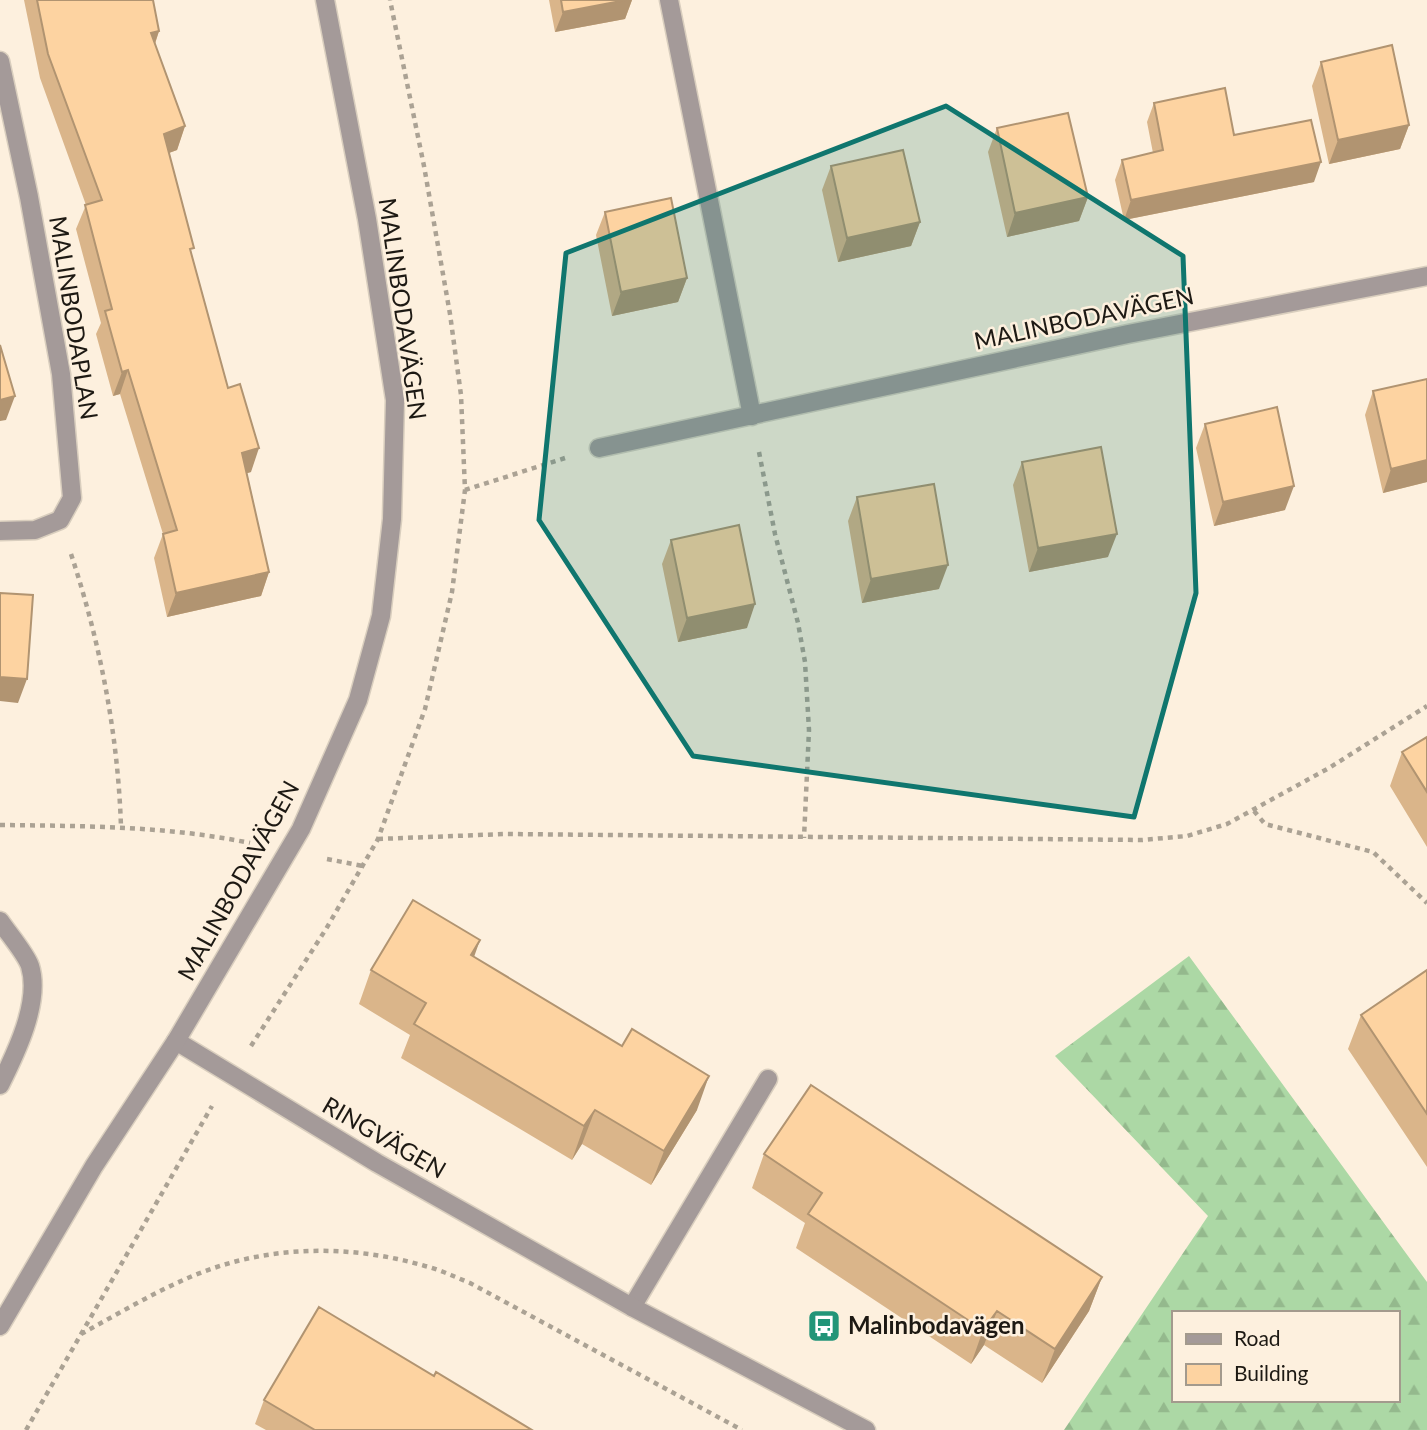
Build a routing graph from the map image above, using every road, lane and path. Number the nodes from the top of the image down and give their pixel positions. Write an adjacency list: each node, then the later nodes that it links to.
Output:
1 (325, 0): 16 (street, MALINBODAVÄGEN)
2 (669, 0): 5 (street)
3 (0, 61): 8 (street, MALINBODAPLAN)
4 (1427, 276): 5 (street, MALINBODAVÄGEN)
5 (752, 416): 6 (street, MALINBODAVÄGEN); 14 (path)
6 (600, 447): 7 (path)
7 (465, 490)
8 (60, 520): 9 (street); 13 (path)
9 (0, 531)
10 (1427, 706): 11 (path)
11 (1254, 811): 14 (path); 18 (path)
12 (0, 825): 13 (path)
13 (121, 827): 16 (path)
14 (804, 838): 15 (path)
15 (379, 839)
16 (289, 850): 17 (path); 20 (street, MALINBODAVÄGEN)
17 (363, 866)
18 (1427, 903)
19 (0, 921): 22 (street)
20 (176, 1041): 23 (street, RINGVÄGEN); 24 (street)
21 (768, 1079): 23 (street)
22 (0, 1085)
23 (632, 1307): 27 (street, RINGVÄGEN)
24 (0, 1326)
25 (81, 1335): 26 (path)
26 (742, 1430)
27 (866, 1430)

